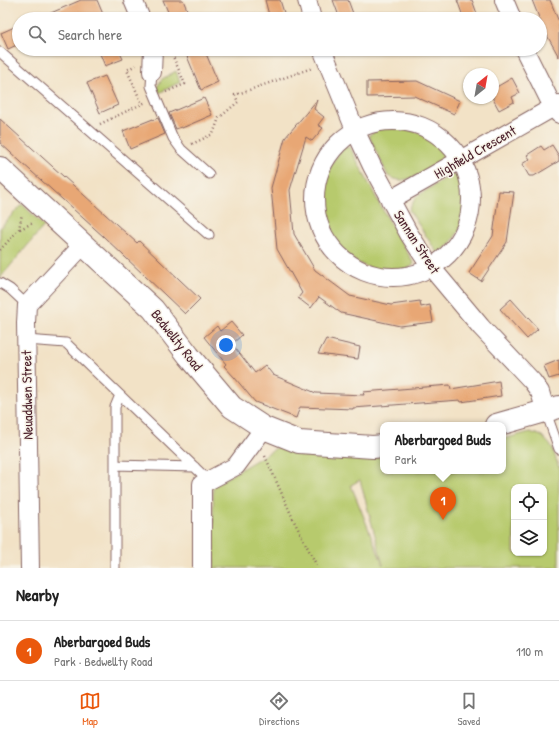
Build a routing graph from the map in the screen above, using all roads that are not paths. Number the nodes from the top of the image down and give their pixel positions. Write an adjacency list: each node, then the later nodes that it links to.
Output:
1 (133, 0): 4 (street)
2 (307, 0): 5 (street)
3 (504, 0): 6 (street)
4 (138, 12)
5 (310, 12)
6 (509, 12)
7 (0, 52): 18 (lane)
8 (153, 56): 11 (street)
9 (325, 56): 13 (street, Sannan Street)
10 (528, 56): 12 (street)
11 (152, 72): 16 (lane)
12 (557, 108): 14 (street, Highfield Crescent)
13 (356, 132): 14 (street); 17 (street, Sannan Street); 20 (street)
14 (462, 160): 17 (street, Highfield Crescent); 20 (street)
15 (0, 168): 19 (main road, Bedwellty Road)
16 (210, 174)
17 (390, 200): 20 (street, Sannan Street)
18 (209, 235)
19 (83, 245): 22 (street); 27 (main road, Bedwellty Road)
20 (430, 266): 25 (street, Sannan Street)
21 (0, 283): 22 (lane)
22 (27, 305): 23 (street, Neuaddwen Street)
23 (26, 340): 24 (lane); 33 (street, Neuaddwen Street)
24 (120, 395): 30 (lane); 31 (lane)
25 (553, 409): 26 (main road); 29 (lane)
26 (506, 422)
27 (264, 428): 28 (main road, Bedwellty Road); 32 (street)
28 (380, 446)
29 (559, 449)
30 (115, 465): 31 (lane); 34 (lane)
31 (195, 467): 32 (lane)
32 (208, 480): 35 (street)
33 (30, 568)
34 (115, 568)
35 (202, 568)

